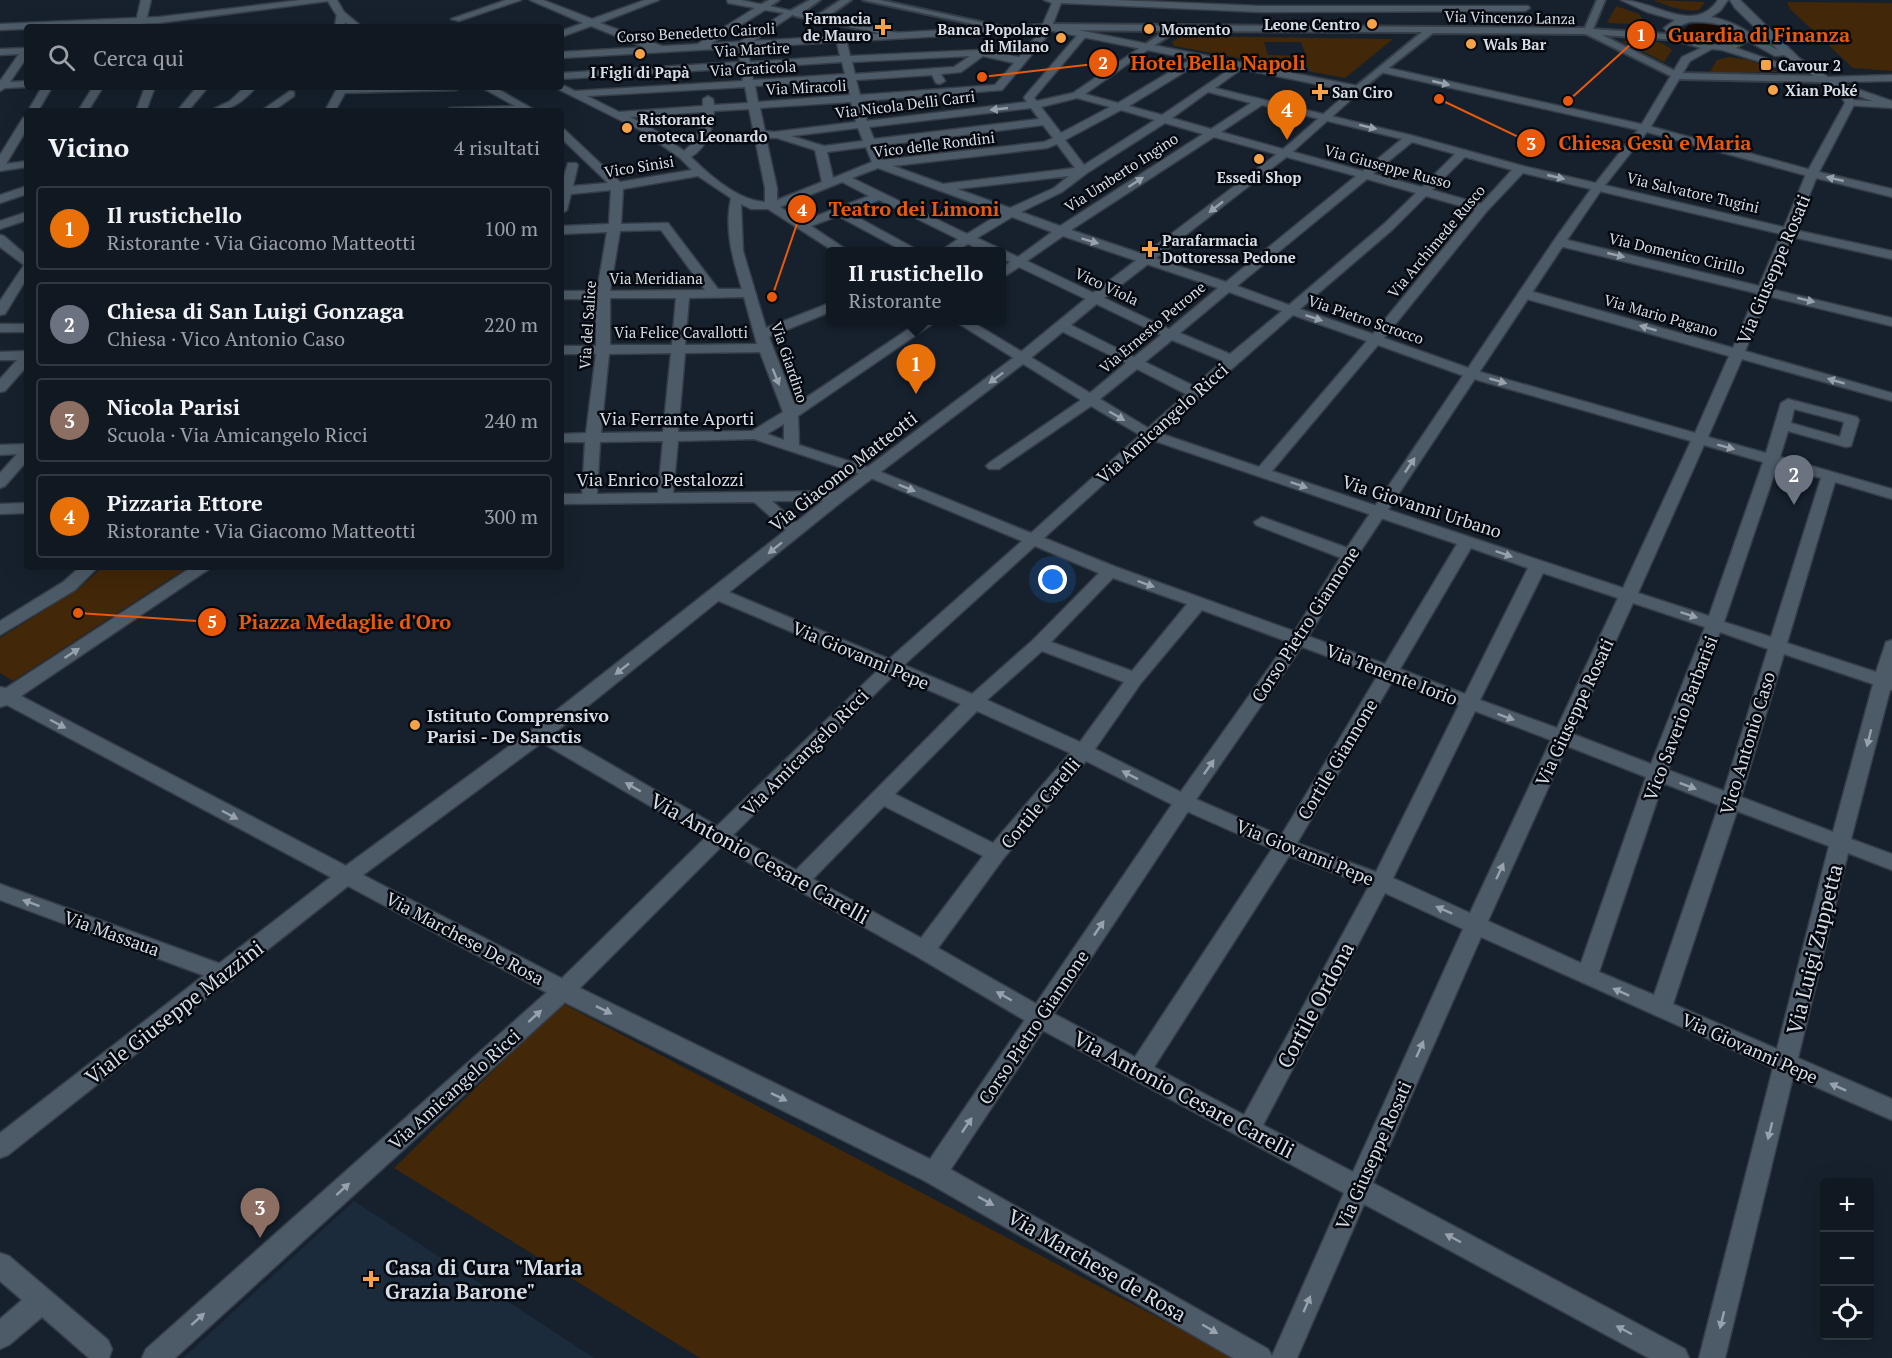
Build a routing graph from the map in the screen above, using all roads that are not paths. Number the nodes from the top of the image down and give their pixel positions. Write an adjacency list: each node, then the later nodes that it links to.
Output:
1 (146, 0): 33 (street)
2 (324, 0): 35 (street)
3 (332, 0): 26 (street)
4 (516, 0): 29 (street)
5 (535, 0): 34 (street)
6 (556, 0): 30 (street)
7 (654, 0): 30 (street)
8 (775, 0): 23 (street)
9 (816, 0): 25 (street)
10 (847, 0): 28 (street)
11 (867, 0): 47 (street)
12 (1055, 0): 18 (street); 44 (street)
13 (1601, 0): 49 (street)
14 (1626, 0): 31 (street)
15 (1723, 0): 32 (street)
16 (1735, 0): 41 (street)
17 (731, 1): 23 (street)
18 (1134, 2): 19 (street)
19 (1199, 4): 20 (street)
20 (1258, 4): 21 (street); 46 (street)
21 (1318, 4): 22 (street)
22 (1427, 4): 24 (street)
23 (764, 7): 25 (street); 59 (street)
24 (1526, 9)
25 (794, 13): 28 (street); 57 (street)
26 (340, 14): 38 (street); 39 (street)
27 (446, 15): 29 (street)
28 (819, 18): 53 (street)
29 (456, 19): 40 (street)
30 (603, 19): 34 (street); 61 (street)
31 (1687, 20): 32 (street); 36 (street)
32 (1700, 20): 54 (street)
33 (141, 21): 35 (street); 37 (street)
34 (592, 22): 50 (street); 61 (street)
35 (158, 23)
36 (1673, 23): 49 (street); 55 (street)
37 (70, 24)
38 (340, 24)
39 (353, 24)
40 (468, 24)
41 (1758, 24): 54 (street); 70 (street)
42 (24, 26): 43 (street)
43 (0, 27)
44 (1048, 27): 45 (street, Via Vincenzo Lanza); 47 (street, Corso Benedetto Cairoli); 52 (street, Corso Benedetto Cairoli); 71 (street)
45 (1175, 28): 46 (street, Via Vincenzo Lanza); 60 (street)
46 (1269, 28): 48 (street, Via Vincenzo Lanza)
47 (1009, 29): 51 (street, Corso Benedetto Cairoli)
48 (1432, 29): 49 (street, Via Vincenzo Lanza); 75 (street)
49 (1588, 31): 55 (street); 78 (street)
50 (564, 32)
51 (927, 34): 53 (street, Corso Benedetto Cairoli); 65 (street)
52 (1083, 34): 60 (street, Corso Benedetto Cairoli); 106 (street)
53 (903, 35): 56 (street, Corso Benedetto Cairoli)
54 (1747, 35): 58 (street, Corso Pietro Giannone); 70 (street)
55 (1678, 37): 58 (street)
56 (841, 39): 57 (street, Corso Benedetto Cairoli); 69 (street)
57 (741, 45): 59 (street, Corso Benedetto Cairoli); 72 (street)
58 (1716, 46): 78 (street, Corso Pietro Giannone); 81 (street)
59 (699, 47): 61 (street, Corso Benedetto Cairoli)
60 (1147, 47): 68 (street, Corso Benedetto Cairoli); 101 (street, Via Nicola Delli Carri)
61 (665, 49): 67 (street, Corso Benedetto Cairoli)
62 (24, 51): 63 (street)
63 (0, 52)
64 (981, 53): 65 (street, Via Martire); 71 (street, Via Martire); 76 (street, Via Graticola)
65 (931, 54): 69 (street, Via Martire)
66 (24, 55): 84 (street)
67 (564, 56)
68 (1200, 58): 73 (street, Corso Benedetto Cairoli); 117 (street, Vico delle Rondini)
69 (845, 59): 72 (street, Via Martire); 79 (street)
70 (1795, 60): 81 (street)
71 (1022, 61): 99 (street, Via Miracoli)
72 (744, 65): 74 (street, Via Martire); 82 (street)
73 (1239, 66): 87 (street); 89 (street, Corso Benedetto Cairoli)
74 (641, 70): 77 (street, Via Martire); 88 (street)
75 (1384, 70): 89 (street); 126 (street, one-way to 126)
76 (935, 72): 79 (street, Via Graticola); 99 (street)
77 (564, 76)
78 (1677, 76): 81 (street); 126 (street, Corso Pietro Giannone)
79 (850, 78): 82 (street, Via Graticola); 102 (street)
80 (1892, 78): 81 (street)
81 (1821, 79): 104 (street); 107 (street)
82 (749, 83): 85 (street, Via Graticola); 105 (street)
83 (24, 84): 84 (street)
84 (1, 86)
85 (706, 86): 88 (street, Via Graticola); 118 (street)
86 (1892, 86): 107 (street)
87 (1207, 88): 103 (street, Via Salvatore Tugini); 122 (street)
88 (642, 89): 100 (street, Via Graticola); 119 (street)
89 (1358, 89): 121 (street, Via Giacomo Matteotti)
90 (45, 90): 108 (street)
91 (96, 90): 109 (street)
92 (149, 90): 110 (street)
93 (200, 90): 111 (street)
94 (248, 90): 112 (street)
95 (341, 90): 115 (street)
96 (492, 90): 116 (street)
97 (564, 90): 100 (street)
98 (292, 91): 113 (street); 114 (street)
99 (946, 93): 102 (street, Via Miracoli)
100 (573, 94): 120 (street)
101 (1077, 95): 106 (street, Via Nicola Delli Carri); 117 (street, Via Giuseppe Russo)
102 (856, 100): 105 (street, Via Miracoli); 124 (street)
103 (1261, 101): 121 (street, Via Salvatore Tugini); 128 (street, Via Umberto Ingino)
104 (1850, 103): 107 (street); 147 (street, Via Giuseppe Rosati)
105 (755, 105): 118 (street, Via Miracoli); 129 (street)
106 (1034, 105): 123 (street); 124 (street, Via Nicola Delli Carri, one-way to 124)
107 (1892, 105)
108 (35, 108)
109 (85, 108)
110 (142, 108)
111 (185, 108)
112 (222, 108)
113 (270, 108)
114 (281, 108)
115 (332, 108)
116 (525, 108)
117 (1119, 108): 122 (street, Via Giuseppe Russo); 132 (street, Vico delle Rondini)
118 (709, 109): 119 (street, Via Miracoli); 138 (street)
119 (644, 113): 120 (street, Via Miracoli); 127 (street)
120 (617, 115): 127 (street)
121 (1328, 117): 133 (street, Via Salvatore Tugini, one-way to 133); 136 (street, Via Giacomo Matteotti)
122 (1162, 120): 128 (street, Via Giuseppe Russo); 145 (street)
123 (1047, 121): 132 (street); 134 (street)
124 (862, 124): 130 (street, Via Nicola Delli Carri); 134 (street)
125 (24, 125): 143 (street)
126 (1645, 128): 147 (street); 154 (street, Corso Pietro Giannone)
127 (646, 129): 138 (street)
128 (1211, 133): 136 (street, Via Giuseppe Russo); 171 (street, Via Umberto Ingino, one-way to 128)
129 (759, 134): 130 (street, Via Nicola Delli Carri); 162 (street)
130 (774, 135): 135 (street)
131 (564, 137): 140 (street)
132 (1065, 137): 141 (street, Vico delle Rondini); 145 (street)
133 (1410, 138): 137 (street, Via Salvatore Tugini); 148 (street, Via Ernesto Petrone)
134 (869, 143): 135 (street); 141 (street)
135 (820, 148): 150 (street)
136 (1285, 153): 148 (street, Via Giuseppe Russo); 184 (street, Via Giacomo Matteotti, one-way to 184)
137 (1462, 154): 144 (street, Via Salvatore Tugini); 157 (street, Via Amicangelo Ricci)
138 (684, 156): 146 (street)
139 (24, 164): 143 (street)
140 (594, 164): 142 (street); 152 (street)
141 (878, 164): 149 (street, Vico delle Rondini); 153 (street, Via Pietro Scrocco)
142 (567, 165): 151 (street)
143 (0, 166)
144 (1520, 169): 154 (street, Via Salvatore Tugini, one-way to 154); 163 (street, Via Archimede Rusco)
145 (1083, 171): 153 (street); 165 (street)
146 (700, 172): 152 (street, Vico Sinisi); 160 (street)
147 (1812, 174): 158 (street, one-way to 147); 172 (street, Via Giuseppe Rosati)
148 (1364, 175): 157 (street, Via Giuseppe Russo); 189 (street, Via Ernesto Petrone)
149 (842, 178): 150 (street, Vico delle Rondini); 159 (street)
150 (828, 183): 162 (street, Vico delle Rondini)
151 (564, 184)
152 (617, 186): 156 (street, Vico Sinisi); 169 (street, Via del Salice)
153 (942, 187): 165 (street, Via Pietro Scrocco)
154 (1598, 187): 172 (street, Via Salvatore Tugini); 175 (street, Corso Pietro Giannone)
155 (24, 191): 161 (street)
156 (564, 191)
157 (1424, 192): 163 (street, Via Giuseppe Russo); 201 (street, Via Amicangelo Ricci)
158 (1892, 193)
159 (879, 196): 164 (street); 174 (street)
160 (737, 197): 162 (street); 191 (street, Via Giardino)
161 (0, 199)
162 (771, 206): 168 (street)
163 (1483, 208): 210 (street, Via Archimede Rusco)
164 (838, 211): 168 (street); 178 (street)
165 (1011, 213): 171 (street, Via Pietro Scrocco); 174 (street)
166 (24, 217): 167 (street)
167 (0, 225)
168 (802, 225): 177 (street)
169 (614, 228): 170 (street); 192 (street, Via del Salice); 194 (street)
170 (564, 230)
171 (1061, 231): 184 (street, Via Pietro Scrocco, one-way to 184); 186 (street, Via Umberto Ingino)
172 (1788, 232): 182 (street, Via Salvatore Tugini); 190 (street, Via Giuseppe Rosati)
173 (0, 239): 181 (street)
174 (967, 239): 179 (street); 180 (street)
175 (1559, 242): 190 (street, Via Domenico Cirillo, one-way to 190); 195 (street, Corso Pietro Giannone)
176 (24, 244): 181 (street)
177 (836, 247)
178 (906, 247)
179 (953, 247)
180 (984, 247)
181 (4, 250): 185 (street)
182 (1892, 255)
183 (1006, 256): 186 (street, Vico Viola)
184 (1148, 259): 189 (street, Via Pietro Scrocco); 199 (street, Via Giacomo Matteotti)
185 (24, 261)
186 (1019, 262): 188 (street, Via Umberto Ingino); 199 (street, Vico Viola)
187 (24, 268): 197 (street)
188 (1006, 271)
189 (1227, 286): 201 (street, Via Pietro Scrocco); 209 (street, Via Ernesto Petrone)
190 (1765, 290): 203 (street, Via Domenico Cirillo, one-way to 203); 215 (street, Via Giuseppe Rosati)
191 (751, 293): 194 (street, Via Meridiana); 211 (street, Via Giardino)
192 (603, 294): 193 (street, Via Meridiana); 196 (street, Via Meridiana); 214 (street, Via del Salice)
193 (683, 294): 194 (street, Via Meridiana); 212 (street)
194 (715, 294)
195 (1525, 294): 215 (street, Via Mario Pagano, one-way to 195); 222 (street, Corso Pietro Giannone)
196 (564, 295)
197 (5, 298): 198 (street); 202 (street)
198 (24, 298)
199 (1094, 299): 206 (street, Via Giacomo Matteotti); 209 (street, Vico Viola)
200 (826, 310): 211 (street)
201 (1289, 310): 210 (street, Via Pietro Scrocco, one-way to 210); 220 (street, Via Amicangelo Ricci)
202 (0, 311)
203 (1892, 322)
204 (926, 325): 227 (street)
205 (967, 325): 218 (street, Via Giovanni Urbano)
206 (1062, 326): 218 (street, Via Giacomo Matteotti); 221 (street)
207 (0, 328): 208 (street)
208 (24, 328)
209 (1169, 334): 220 (street, Vico Viola); 221 (street, Via Ernesto Petrone)
210 (1376, 339): 222 (street, Via Pietro Scrocco); 242 (street, Via Archimede Rusco)
211 (763, 342): 212 (street, Via Felice Cavallotti); 227 (street, Via Giardino, one-way to 227)
212 (678, 349): 214 (street, Via Felice Cavallotti); 231 (street)
213 (564, 350): 214 (street, Via Felice Cavallotti)
214 (603, 350): 232 (street, Via del Salice)
215 (1738, 354): 225 (street, Via Mario Pagano, one-way to 215); 234 (street, Via Giuseppe Rosati)
216 (0, 356): 217 (street)
217 (24, 356)
218 (1022, 358): 226 (street, Via Giovanni Urbano); 241 (street, Via Giacomo Matteotti, one-way to 241)
219 (24, 360): 223 (street)
220 (1232, 360): 224 (street, Via Amicangelo Ricci)
221 (1135, 363): 224 (street); 226 (street, Via Ernesto Petrone)
222 (1472, 374): 234 (street, Via Pietro Scrocco, one-way to 234); 253 (street, Corso Pietro Giannone, one-way to 222)
223 (0, 388)
224 (1196, 393): 230 (street, Via Amicangelo Ricci)
225 (1892, 397)
226 (1090, 400): 230 (street, Via Giovanni Urbano, one-way to 230); 240 (street, Via Ernesto Petrone)
227 (790, 414): 229 (street); 235 (street, Via Giardino)
228 (1783, 425): 239 (street, Vico Saverio Barbarisi)
229 (754, 435): 231 (street, Via Ferrante Aporti); 235 (street, Via Ferrante Aporti)
230 (1150, 435): 242 (street, Via Giovanni Urbano); 256 (street, Via Amicangelo Ricci)
231 (669, 436): 232 (street, Via Ferrante Aporti); 247 (street)
232 (593, 437): 233 (street, Via Ferrante Aporti); 250 (street, Via del Salice)
233 (564, 438)
234 (1698, 440): 239 (street, Via Pietro Scrocco, one-way to 239); 264 (street, Via Giuseppe Rosati)
235 (792, 447): 241 (street, Via Tenente Iorio)
236 (0, 450): 237 (street)
237 (24, 450)
238 (24, 454): 244 (street)
239 (1771, 459): 243 (street, Via Pietro Scrocco); 266 (street, Vico Saverio Barbarisi)
240 (994, 466)
241 (871, 473): 246 (street, Via Giacomo Matteotti); 256 (street, Via Tenente Iorio, one-way to 256)
242 (1262, 473): 253 (street, Via Giovanni Urbano, one-way to 253)
243 (1829, 476): 245 (street, Via Pietro Scrocco); 270 (street, Vico Antonio Caso)
244 (0, 483)
245 (1892, 494)
246 (839, 496): 248 (street, Via Enrico Pestalozzi); 255 (street, Via Giacomo Matteotti)
247 (665, 498): 248 (street, Via Enrico Pestalozzi); 250 (street, Via Enrico Pestalozzi)
248 (759, 498): 255 (street, Via Enrico Pestalozzi)
249 (564, 499): 250 (street, Via Enrico Pestalozzi)
250 (589, 499)
251 (24, 508): 252 (street)
252 (0, 509)
253 (1379, 512): 257 (street, Via Giovanni Urbano); 258 (street, Corso Pietro Giannone)
254 (1262, 522): 258 (street)
255 (796, 531): 263 (street, Via Giacomo Matteotti, one-way to 263)
256 (1032, 539): 262 (street, Via Tenente Iorio); 272 (street, Via Amicangelo Ricci)
257 (1467, 541): 259 (street, Via Giovanni Urbano, one-way to 259); 273 (street, Cortile Giannone)
258 (1350, 555): 268 (street, Corso Pietro Giannone)
259 (1538, 566): 264 (street, Via Giovanni Urbano); 278 (street)
260 (87, 570): 267 (street)
261 (199, 570): 276 (street, one-way to 261)
262 (1110, 571): 265 (street, Via Tenente Iorio, one-way to 265); 269 (street)
263 (718, 594): 272 (street, Via Giovanni Pepe); 279 (street, Via Giacomo Matteotti, one-way to 279)
264 (1630, 596): 266 (street, Via Giovanni Urbano, one-way to 266); 280 (street, Via Giuseppe Rosati)
265 (1198, 603): 268 (street, Via Tenente Iorio); 274 (street, Cortile Carelli)
266 (1715, 623): 270 (street, Via Giovanni Urbano); 282 (street, Vico Saverio Barbarisi)
267 (0, 628)
268 (1299, 638): 273 (street, Via Tenente Iorio); 284 (street, Corso Pietro Giannone, one-way to 268)
269 (1039, 644): 274 (street); 277 (street)
270 (1776, 645): 275 (street, Via Giovanni Urbano); 285 (street, Vico Antonio Caso)
271 (1892, 646): 275 (street, Via Luigi Zuppetta)
272 (890, 668): 277 (street, Via Giovanni Pepe); 286 (street, Via Amicangelo Ricci)
273 (1389, 673): 278 (street, Via Tenente Iorio); 288 (street, Cortile Giannone)
274 (1135, 679): 281 (street, Cortile Carelli)
275 (1888, 683): 287 (street, Via Luigi Zuppetta, one-way to 287)
276 (2, 697): 291 (street, Via Marchese De Rosa, one-way to 291)
277 (974, 702): 281 (street, Via Giovanni Pepe); 283 (street)
278 (1470, 704): 280 (street, Via Tenente Iorio, one-way to 280); 293 (street)
279 (541, 733): 286 (street, Via Antonio Cesare Carelli, one-way to 279); 291 (street, Via Giacomo Matteotti)
280 (1562, 737): 282 (street, Via Tenente Iorio); 295 (street, Via Giuseppe Rosati, one-way to 280)
281 (1083, 751): 284 (street, Via Giovanni Pepe, one-way to 281); 289 (street, Cortile Carelli)
282 (1657, 774): 285 (street, Via Tenente Iorio, one-way to 285); 298 (street, Vico Saverio Barbarisi)
283 (883, 796): 289 (street, Cortile Carelli); 292 (street)
284 (1184, 802): 288 (street, Via Giovanni Pepe); 301 (street, Corso Pietro Giannone, one-way to 284)
285 (1730, 802): 287 (street, Via Tenente Iorio); 300 (street, Vico Antonio Caso)
286 (719, 837): 292 (street, Via Antonio Cesare Carelli); 299 (street, Via Amicangelo Ricci)
287 (1840, 843): 290 (street, Via Tenente Iorio); 302 (street, Via Luigi Zuppetta)
288 (1285, 846): 293 (street, Via Giovanni Pepe); 303 (street)
289 (996, 854): 296 (street, Cortile Carelli)
290 (1892, 862)
291 (347, 876): 297 (street, Viale Giuseppe Mazzini); 299 (street, Via Marchese De Rosa)
292 (799, 880): 296 (street, Via Antonio Cesare Carelli)
293 (1381, 882): 295 (street, Via Giovanni Pepe, one-way to 293); 305 (street, Cortile Ordona)
294 (0, 892): 297 (street, Via Massaua, one-way to 294)
295 (1476, 924): 298 (street, Via Giovanni Pepe); 308 (street, Via Giuseppe Rosati, one-way to 295)
296 (924, 950): 301 (street, Via Antonio Cesare Carelli, one-way to 296)
297 (224, 974): 306 (street, Viale Giuseppe Mazzini)
298 (1587, 976): 300 (street, Via Giovanni Pepe, one-way to 298)
299 (564, 990): 307 (street, Via Marchese De Rosa, one-way to 307); 313 (street, Via Amicangelo Ricci, one-way to 299)
300 (1660, 1009): 302 (street, Via Giovanni Pepe)
301 (1039, 1017): 303 (street, Via Antonio Cesare Carelli); 307 (street, Corso Pietro Giannone, one-way to 301)
302 (1786, 1064): 304 (street, Via Giovanni Pepe, one-way to 302); 317 (street, Via Luigi Zuppetta, one-way to 317)
303 (1139, 1070): 305 (street, Via Antonio Cesare Carelli)
304 (1892, 1110)
305 (1249, 1129): 308 (street, Via Antonio Cesare Carelli)
306 (0, 1147)
307 (934, 1173): 314 (street, Via Marchese de Rosa, one-way to 314)
308 (1358, 1187): 315 (street, Via Giuseppe Rosati, one-way to 308); 316 (street, Via Antonio Cesare Carelli, one-way to 308)
309 (0, 1265): 310 (street)
310 (42, 1300): 311 (street); 312 (street)
311 (0, 1336)
312 (99, 1349)
313 (155, 1358)
314 (1259, 1358)
315 (1284, 1358)
316 (1676, 1358)
317 (1712, 1358)

